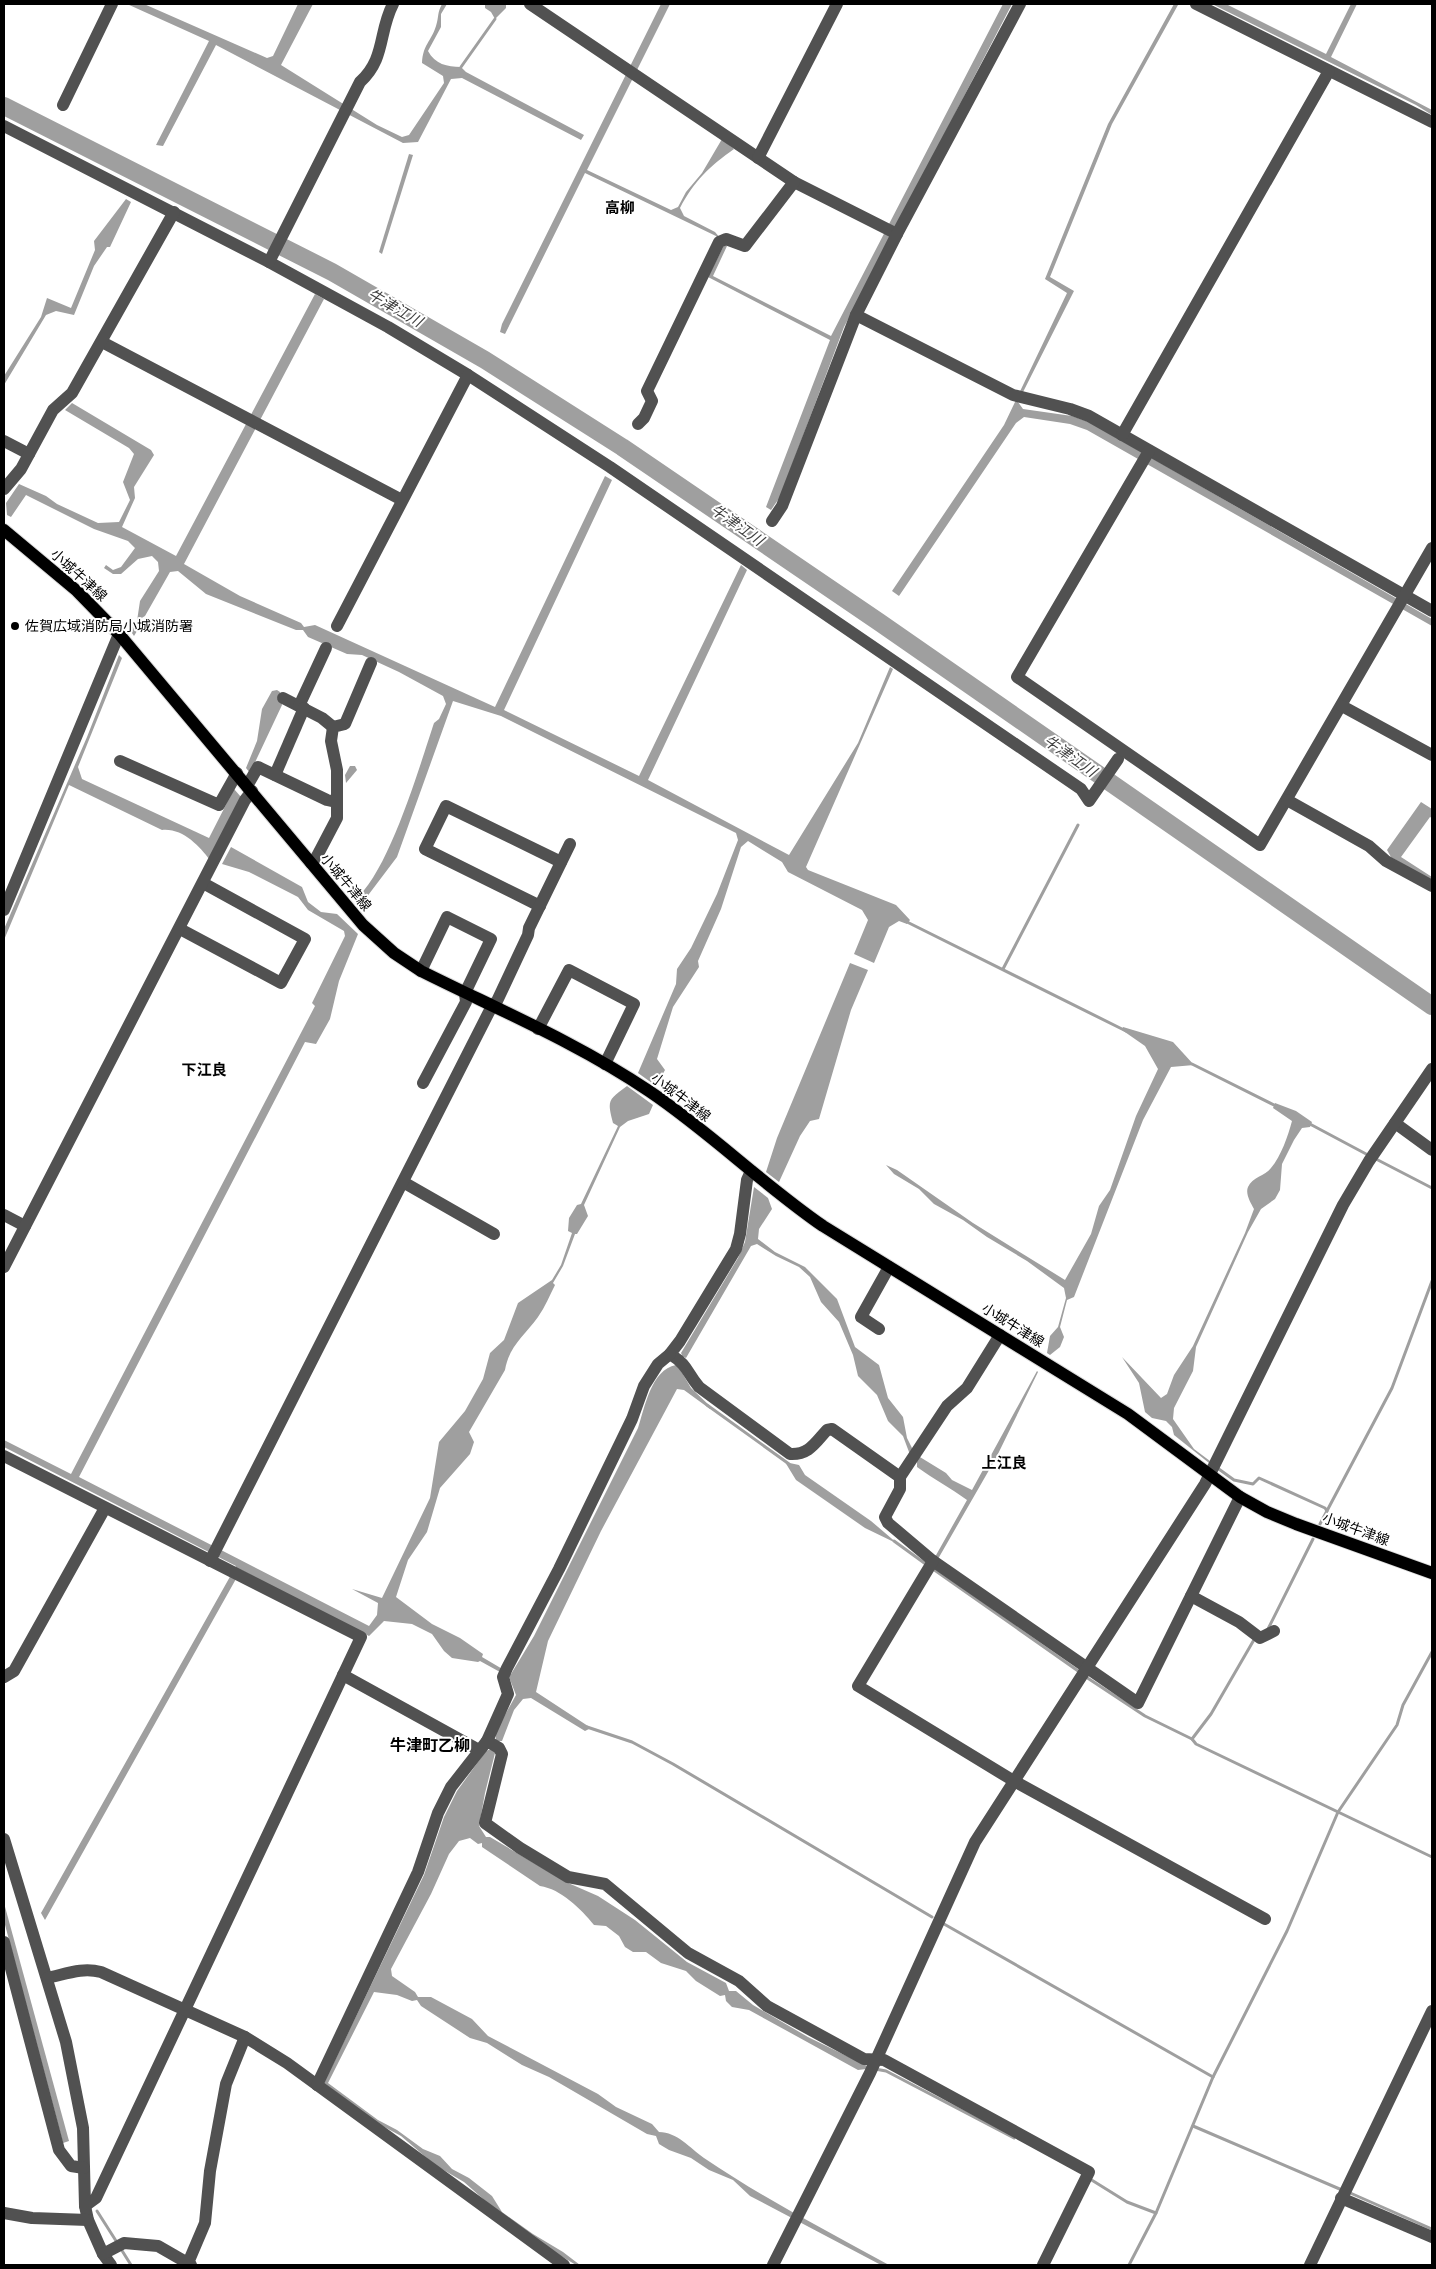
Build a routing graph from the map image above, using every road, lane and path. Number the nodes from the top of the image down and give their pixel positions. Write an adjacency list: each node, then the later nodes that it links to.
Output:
1 (112, 4): 8 (street)
2 (393, 4): 15 (street)
3 (530, 4): 11 (street)
4 (837, 4): 11 (street)
5 (1020, 4): 14 (street)
6 (1196, 4): 7 (street)
7 (1329, 72): 9 (street); 20 (street)
8 (63, 105)
9 (1432, 122)
10 (4, 126): 13 (street)
11 (758, 158): 12 (street)
12 (794, 182): 14 (street); 19 (street)
13 (174, 212): 15 (street); 17 (street)
14 (897, 234): 16 (street)
15 (269, 262): 18 (street)
16 (856, 315): 20 (street); 26 (street)
17 (102, 342): 23 (street); 25 (street)
18 (468, 376): 25 (street); 41 (street)
19 (638, 424)
20 (1122, 435): 22 (street)
21 (4, 441): 23 (street)
22 (1149, 451): 29 (street); 39 (street)
23 (29, 454): 24 (street)
24 (4, 489)
25 (402, 500): 31 (street)
26 (772, 521)
27 (4, 530): 32 (main road, 小城牛津線)
28 (1432, 548): 29 (street)
29 (1405, 595): 30 (street); 36 (street)
30 (1432, 611)
31 (337, 626)
32 (119, 634): 44 (main road, 小城牛津線); 55 (street)
33 (326, 648): 37 (street)
34 (372, 663): 38 (street)
35 (284, 698): 37 (street)
36 (1342, 706): 40 (street); 47 (street)
37 (301, 707): 38 (street); 45 (street)
38 (333, 727): 48 (street)
39 (1104, 737): 41 (street); 42 (street)
40 (1432, 755)
41 (1118, 759): 42 (street)
42 (1138, 760): 47 (street)
43 (120, 761): 44 (street)
44 (237, 773): 46 (main road, 小城牛津線)
45 (275, 775): 46 (street); 48 (street)
46 (250, 788): 51 (main road, 小城牛津線); 52 (street)
47 (1287, 800): 53 (street)
48 (336, 802): 51 (street)
49 (570, 844): 50 (street)
50 (561, 862): 54 (street); 54 (street)
51 (311, 863): 57 (main road, 小城牛津線)
52 (203, 883): 56 (street); 56 (street)
53 (1432, 886)
54 (540, 906): 59 (street)
55 (4, 910)
56 (180, 929): 69 (street)
57 (421, 971): 58 (main road, 小城牛津線); 58 (street)
58 (465, 993): 59 (main road, 小城牛津線); 63 (street)
59 (492, 1006): 60 (main road, 小城牛津線); 67 (street)
60 (538, 1029): 61 (main road, 小城牛津線); 61 (street)
61 (605, 1064): 66 (main road, 小城牛津線)
62 (1430, 1078): 64 (street)
63 (423, 1083)
64 (1395, 1123): 65 (street); 77 (street)
65 (1432, 1150)
66 (751, 1172): 72 (main road, 小城牛津線); 75 (street)
67 (402, 1182): 70 (street); 81 (street)
68 (4, 1215): 69 (street)
69 (25, 1226): 71 (street)
70 (494, 1234)
71 (4, 1267)
72 (889, 1267): 73 (street); 74 (main road, 小城牛津線)
73 (879, 1329)
74 (1000, 1335): 77 (main road, 小城牛津線); 78 (street)
75 (676, 1358): 78 (street); 89 (street)
76 (4, 1456): 80 (street)
77 (1213, 1468): 79 (main road, 小城牛津線); 86 (street)
78 (900, 1477): 82 (street)
79 (1240, 1497): 83 (main road, 小城牛津線); 84 (street)
80 (105, 1508): 81 (street); 88 (street)
81 (210, 1561): 87 (street)
82 (930, 1566): 86 (street); 90 (street)
83 (1432, 1573)
84 (1191, 1596): 85 (street); 86 (street)
85 (1274, 1631)
86 (1083, 1672): 90 (street)
87 (343, 1675): 89 (street); 95 (street)
88 (4, 1677)
89 (489, 1746): 98 (street); 99 (street)
90 (1014, 1781): 92 (street); 98 (street)
91 (4, 1839): 94 (street)
92 (1265, 1919)
93 (4, 1943): 100 (street)
94 (47, 1978): 95 (street); 100 (street)
95 (185, 2010): 97 (street); 102 (street)
96 (1432, 2011): 101 (street)
97 (245, 2037): 99 (street); 107 (street)
98 (873, 2066): 110 (street); 111 (street)
99 (316, 2085): 109 (street)
100 (84, 2168): 102 (street)
101 (1344, 2194): 105 (street); 112 (street)
102 (85, 2206): 104 (street)
103 (4, 2213): 104 (street)
104 (88, 2220): 106 (street)
105 (1432, 2237)
106 (114, 2248): 107 (street); 108 (street)
107 (190, 2264)
108 (111, 2265)
109 (564, 2265)
110 (773, 2265)
111 (1043, 2265)
112 (1310, 2265)

